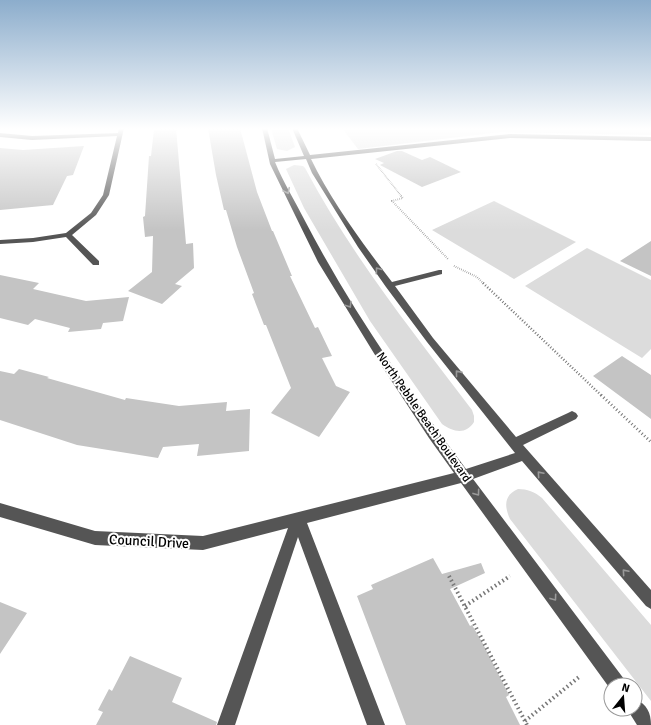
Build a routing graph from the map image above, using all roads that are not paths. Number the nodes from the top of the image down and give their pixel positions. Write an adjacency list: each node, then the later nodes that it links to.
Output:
1 (273, 161): 12 (street, North Pebble Beach Boulevard, one-way to 12)
2 (114, 162): 4 (street)
3 (310, 162): 8 (street, one-way to 3)
4 (68, 235): 5 (street); 6 (street)
5 (0, 242)
6 (96, 263)
7 (439, 272): 8 (street)
8 (389, 285): 10 (street, one-way to 8)
9 (572, 416): 10 (street)
10 (514, 443): 11 (street)
11 (524, 455): 12 (street, Council Drive); 15 (street, one-way to 11)
12 (464, 476): 14 (street, Council Drive); 16 (street, North Pebble Beach Boulevard, one-way to 16)
13 (0, 510): 14 (street, Council Drive)
14 (298, 518): 18 (street); 19 (street)
15 (651, 601)
16 (612, 677)
17 (642, 717): 20 (street)
18 (226, 725)
19 (376, 725)
20 (648, 725)

